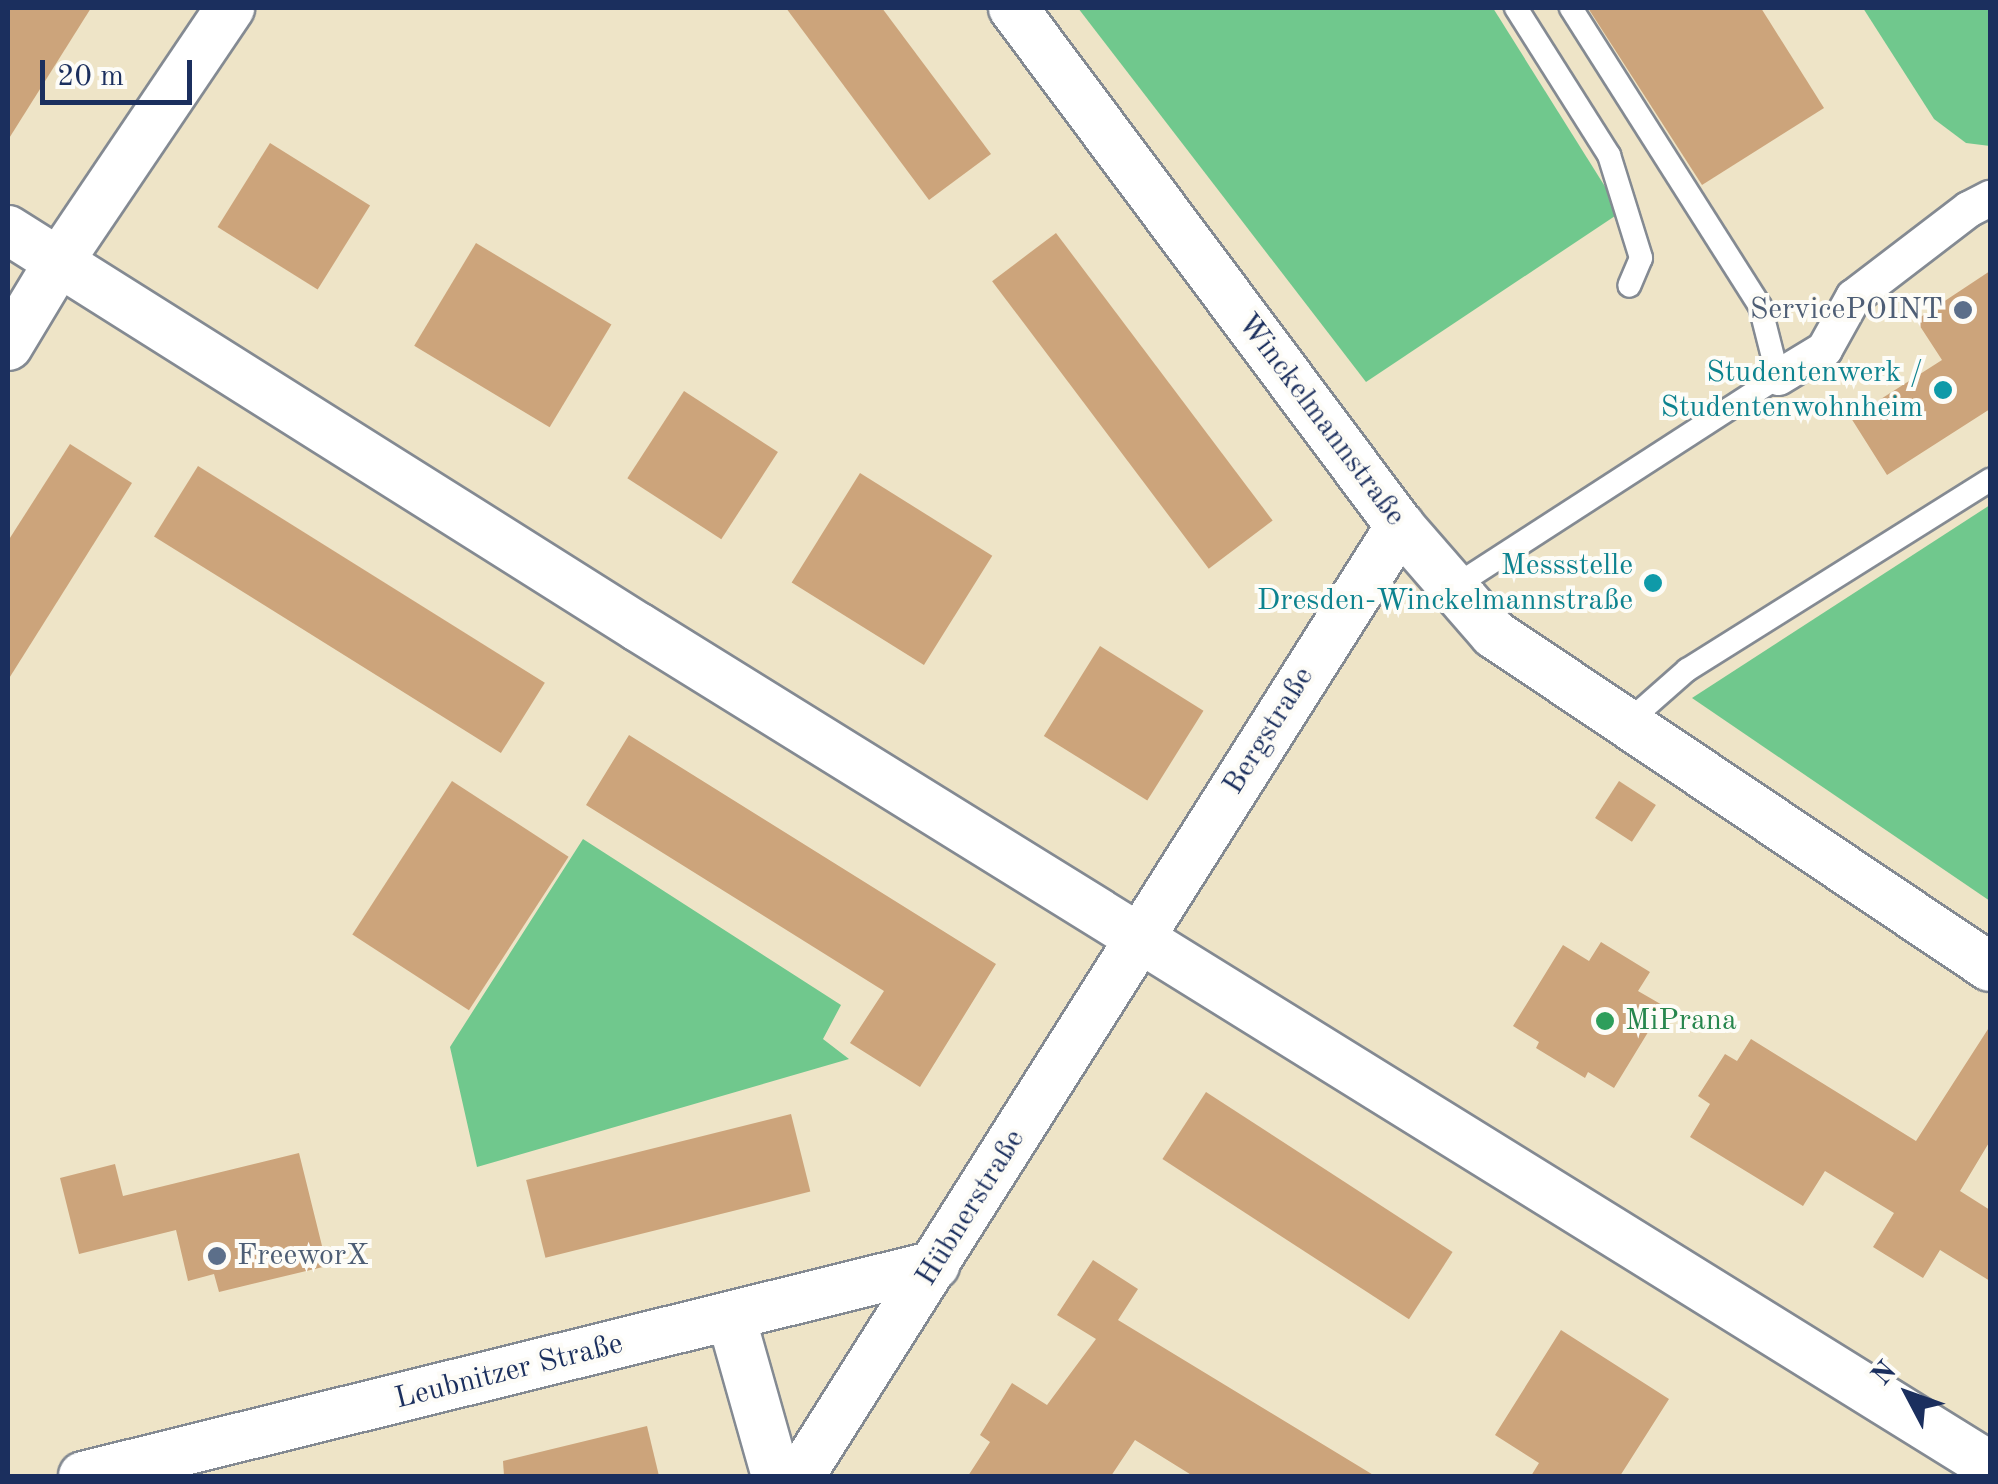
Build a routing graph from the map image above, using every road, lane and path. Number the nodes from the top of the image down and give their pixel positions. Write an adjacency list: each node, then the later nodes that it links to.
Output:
1 (230, 8): 7 (street)
2 (1013, 8): 12 (street, Winckelmannstraße)
3 (1516, 8): 8 (lane)
4 (1571, 8): 10 (lane)
5 (1990, 198): 10 (street)
6 (8, 230): 7 (street)
7 (58, 263): 9 (street); 15 (street)
8 (1630, 286)
9 (8, 346)
10 (1778, 378): 13 (lane)
11 (1990, 480): 14 (lane)
12 (1400, 526): 13 (street, Winckelmannstraße); 15 (street, Bergstraße)
13 (1452, 588): 14 (street, Winckelmannstraße)
14 (1628, 722): 16 (street, Winckelmannstraße)
15 (1140, 936): 17 (street, Hübnerstraße); 19 (street)
16 (1990, 967)
17 (936, 1266): 18 (street, Leubnitzer Straße); 22 (street, Hübnerstraße)
18 (731, 1318): 20 (street, Leubnitzer Straße); 21 (street)
19 (1990, 1466)
20 (83, 1476)
21 (776, 1476)
22 (800, 1476)

